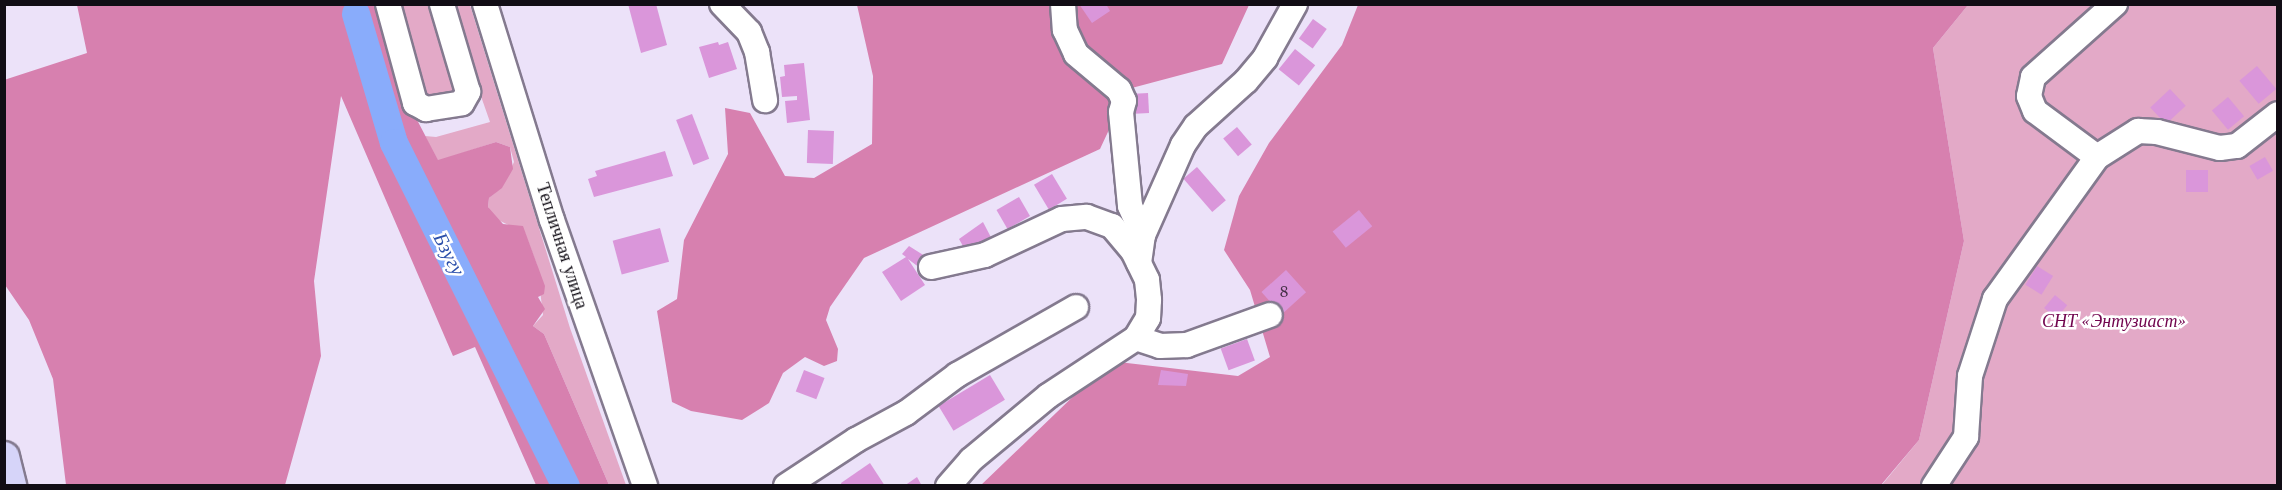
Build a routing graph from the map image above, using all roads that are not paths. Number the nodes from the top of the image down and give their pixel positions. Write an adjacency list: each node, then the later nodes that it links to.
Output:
1 (388, 4): 2 (street)
2 (442, 4)
3 (485, 4): 19 (street, Тепличная улица)
4 (722, 4): 8 (street)
5 (1063, 4): 11 (street)
6 (1295, 4): 11 (street)
7 (2115, 4): 10 (street)
8 (765, 100)
9 (2277, 114): 10 (street)
10 (2097, 157): 22 (street)
11 (1143, 235): 12 (street)
12 (1139, 263): 13 (street); 16 (street)
13 (931, 267)
14 (1076, 307): 20 (street)
15 (1270, 315): 16 (street)
16 (1136, 338): 21 (street)
17 (4, 457): 18 (main road)
18 (11, 486)
19 (645, 486)
20 (786, 486)
21 (948, 486)
22 (1934, 486)

